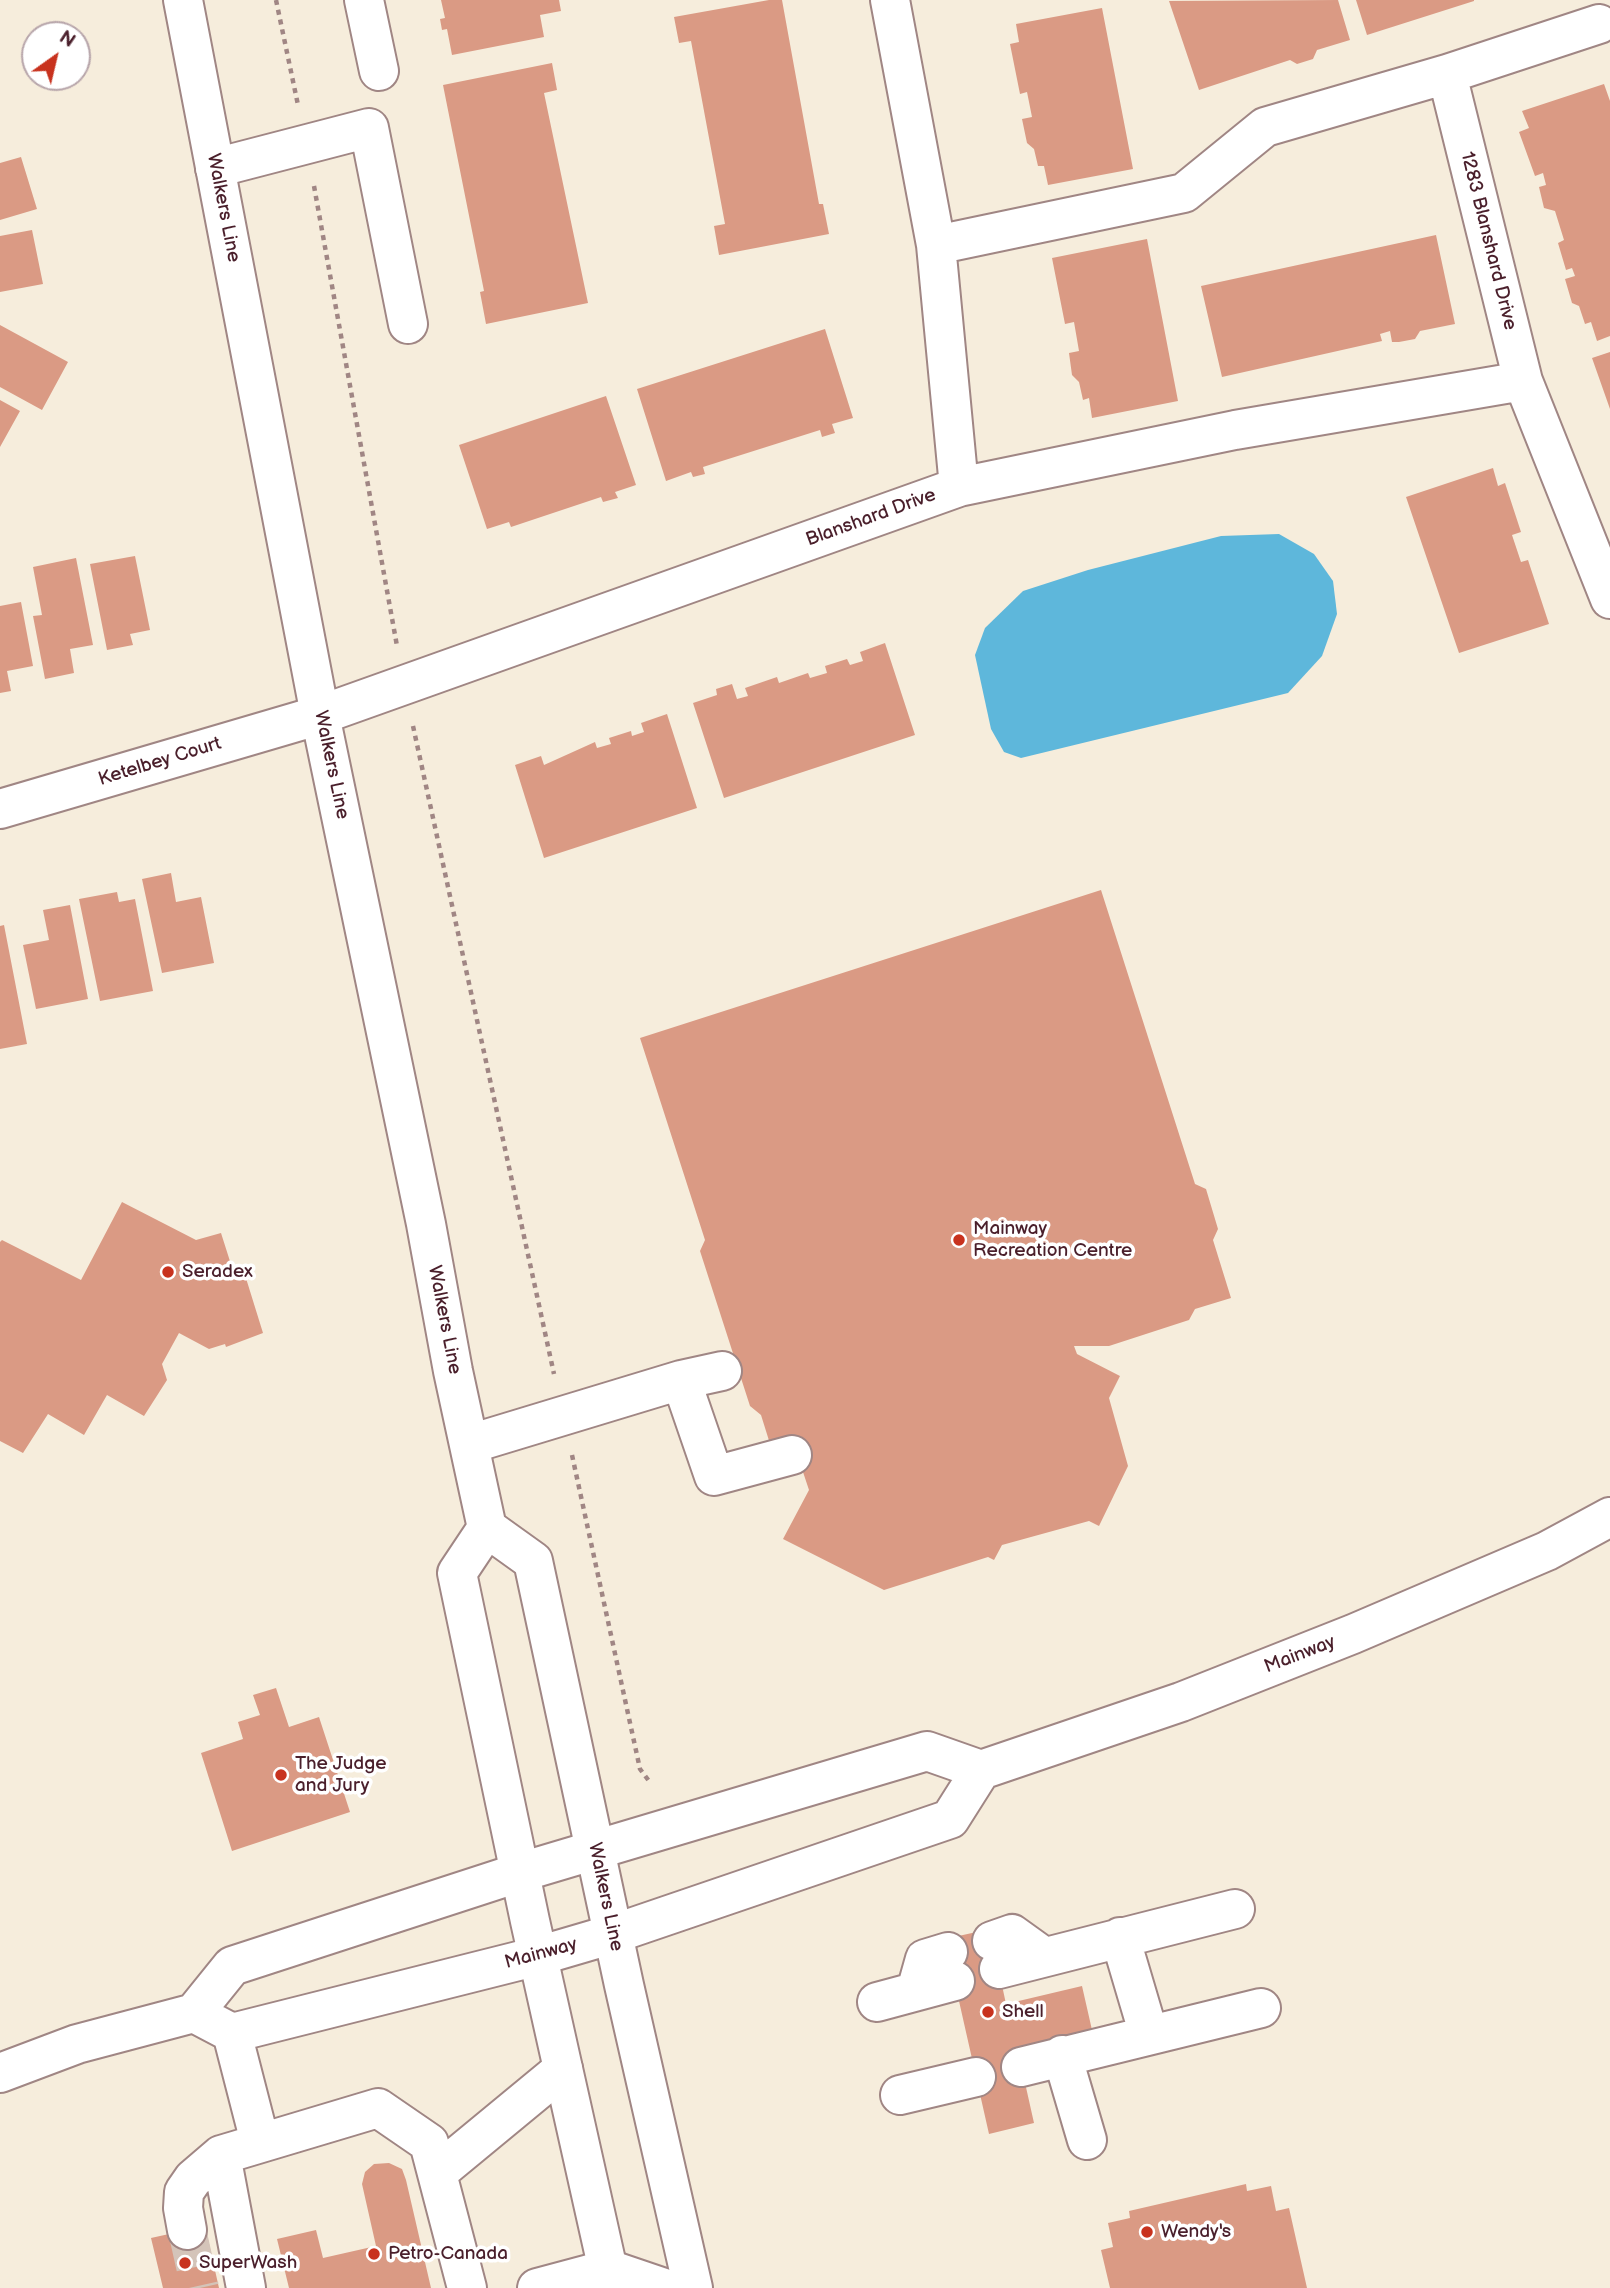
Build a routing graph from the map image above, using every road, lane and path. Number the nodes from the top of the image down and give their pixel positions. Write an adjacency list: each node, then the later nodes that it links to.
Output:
1 (183, 0): 9 (street, Walkers Line)
2 (276, 0): 8 (path)
3 (364, 0): 6 (street)
4 (890, 0): 10 (street, Blanshard Drive)
5 (1599, 23): 7 (street)
6 (379, 71)
7 (1447, 74): 10 (street); 12 (street, 1283 Blanshard Drive)
8 (306, 144): 9 (street); 11 (street); 15 (path)
9 (215, 168): 16 (street, Walkers Line)
10 (936, 245): 13 (street, Blanshard Drive)
11 (408, 324)
12 (1523, 381): 13 (street); 14 (street, 1283 Blanshard Drive)
13 (958, 486): 15 (street, Blanshard Drive)
14 (1610, 599)
15 (404, 685): 16 (street, Blanshard Drive); 20 (path)
16 (320, 715): 17 (street, Ketelbey Court); 21 (street, Walkers Line)
17 (0, 809)
18 (722, 1371): 19 (street)
19 (681, 1380): 20 (street); 22 (street)
20 (563, 1416): 21 (street); 26 (path)
21 (470, 1444): 24 (street, Walkers Line)
22 (792, 1455)
23 (1610, 1517): 25 (street, Mainway)
24 (487, 1528): 27 (street, Walkers Line); 28 (street)
25 (981, 1770): 27 (street); 30 (street, Mainway)
26 (649, 1781)
27 (595, 1852): 28 (street); 30 (street, Walkers Line)
28 (521, 1872): 33 (street); 37 (street)
29 (1235, 1909): 31 (street)
30 (613, 1934): 33 (street, Mainway); 56 (street, Walkers Line)
31 (1120, 1937): 32 (street); 39 (street)
32 (995, 1955)
33 (538, 1956): 38 (street, Mainway); 42 (street)
34 (951, 1966): 35 (street)
35 (877, 2001)
36 (1261, 2008): 39 (street)
37 (194, 2012): 38 (street); 43 (street)
38 (232, 2034): 47 (street)
39 (1149, 2035): 40 (street)
40 (1062, 2055): 41 (street); 46 (street)
41 (1021, 2067)
42 (564, 2069): 49 (street); 51 (street)
43 (0, 2073)
44 (976, 2077): 45 (street)
45 (900, 2095)
46 (1087, 2140)
47 (260, 2142): 48 (street); 49 (street)
48 (221, 2155): 50 (street); 52 (street)
49 (437, 2173): 53 (street)
50 (187, 2230)
51 (610, 2278): 54 (street); 55 (street)
52 (246, 2288)
53 (467, 2288)
54 (537, 2288)
55 (664, 2288)
56 (693, 2288)

